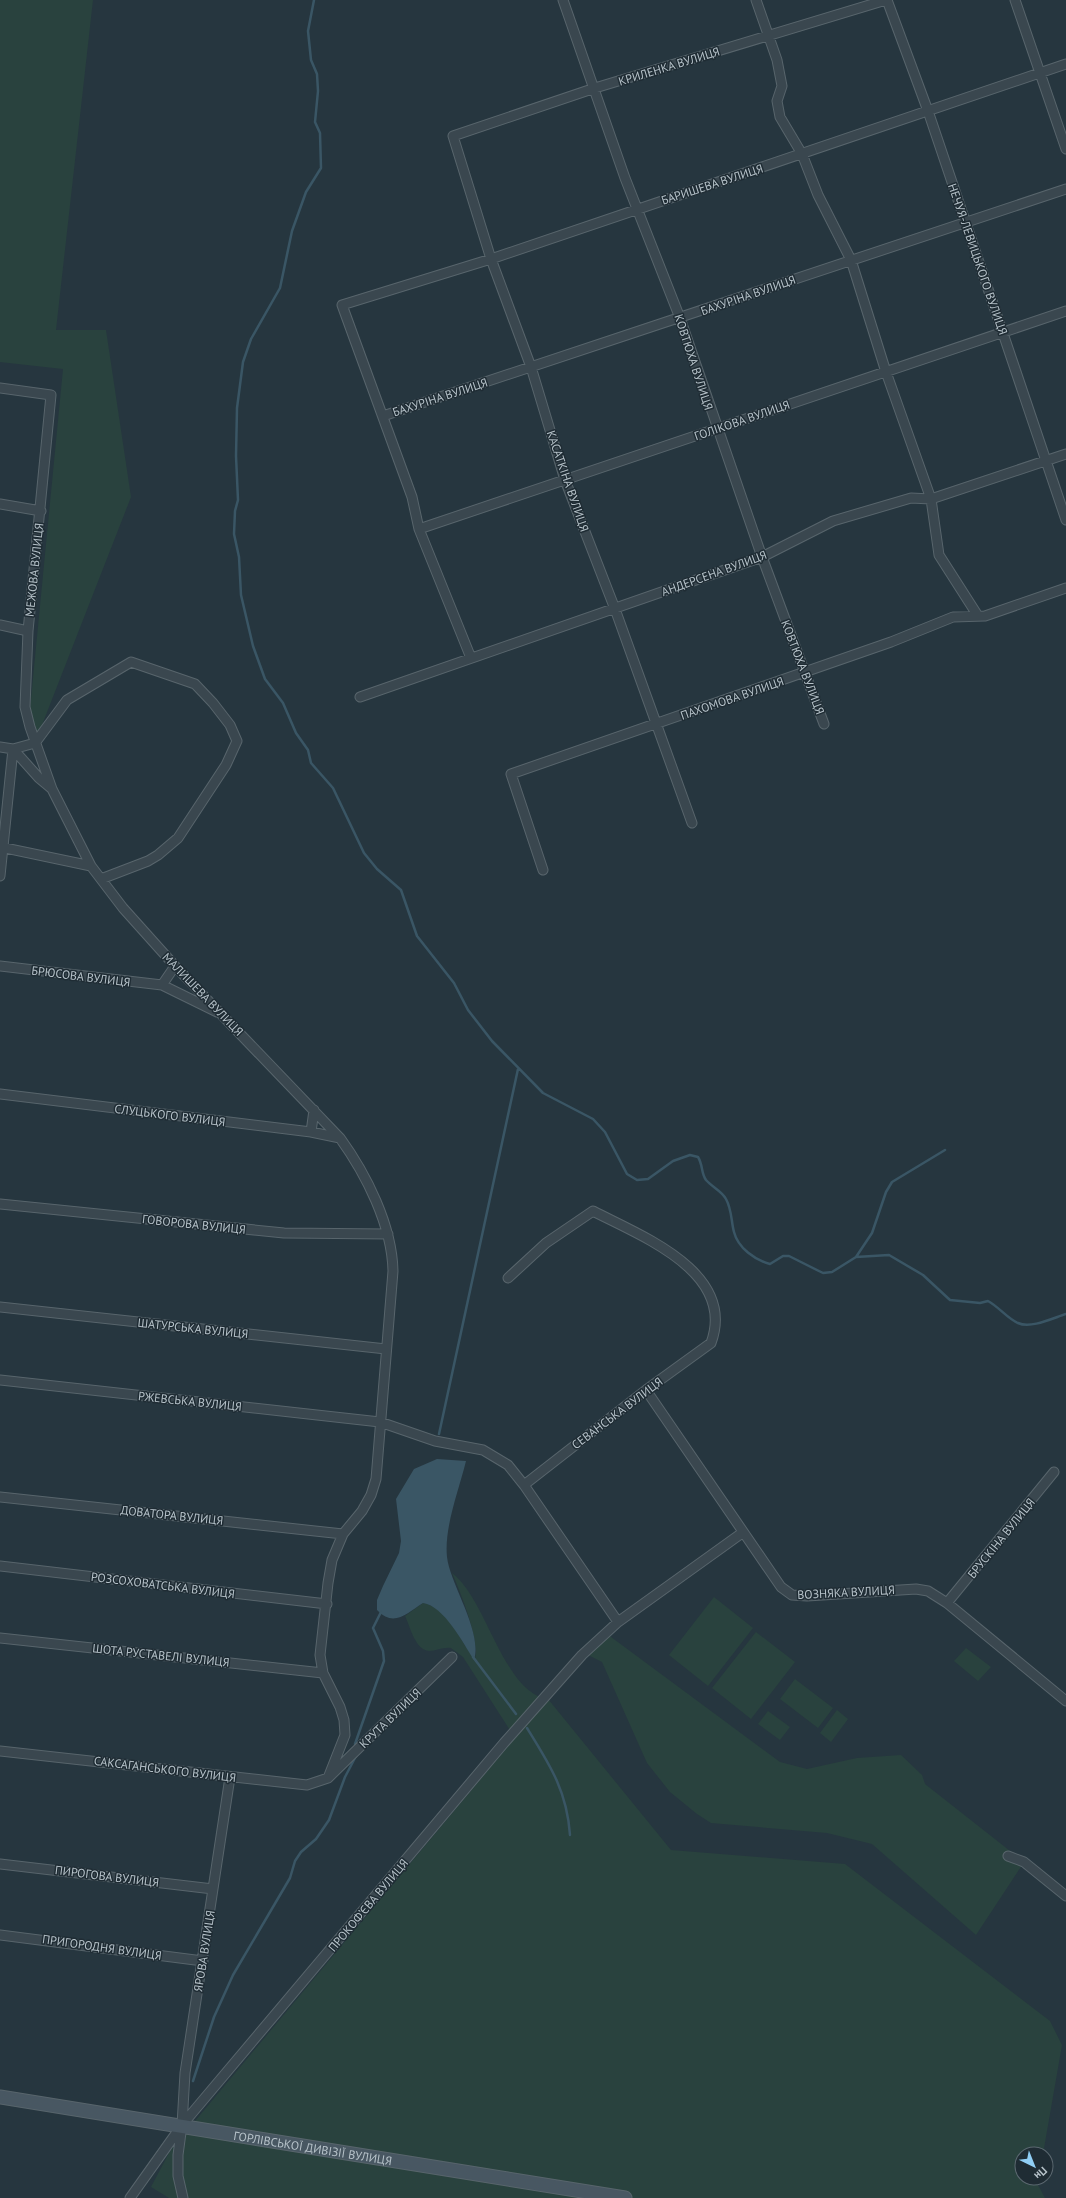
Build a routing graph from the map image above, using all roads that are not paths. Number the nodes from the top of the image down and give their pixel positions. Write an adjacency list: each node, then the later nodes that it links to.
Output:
1 (563, 0): 8 (street, КОВТЮХА ВУЛИЦЯ)
2 (756, 0): 5 (street)
3 (886, 0): 5 (street, КРИЛЕНКА ВУЛИЦЯ); 9 (street, НЕЧУЯ-ЛЕВИЦЬКОГО ВУЛИЦЯ)
4 (1015, 0): 7 (street)
5 (770, 36): 8 (street, КРИЛЕНКА ВУЛИЦЯ); 12 (street)
6 (1066, 64): 7 (street, БАРИШЕВА ВУЛИЦЯ)
7 (1041, 73): 9 (street, БАРИШЕВА ВУЛИЦЯ); 11 (street)
8 (595, 88): 10 (street, КРИЛЕНКА ВУЛИЦЯ); 14 (street, КОВТЮХА ВУЛИЦЯ)
9 (928, 111): 12 (street, БАРИШЕВА ВУЛИЦЯ); 15 (street, НЕЧУЯ-ЛЕВИЦЬКОГО ВУЛИЦЯ)
10 (453, 136): 16 (street, КАСАТКІНА ВУЛИЦЯ)
11 (1066, 150)
12 (802, 154): 14 (street, БАРИШЕВА ВУЛИЦЯ); 17 (street)
13 (1066, 189): 15 (street, БАХУРІНА ВУЛИЦЯ)
14 (636, 209): 16 (street, БАРИШЕВА ВУЛИЦЯ); 19 (street, КОВТЮХА ВУЛИЦЯ)
15 (966, 222): 17 (street, БАХУРІНА ВУЛИЦЯ); 20 (street, НЕЧУЯ-ЛЕВИЦЬКОГО ВУЛИЦЯ)
16 (491, 259): 21 (street, КАСАТКІНА ВУЛИЦЯ); 24 (street, БАРИШЕВА ВУЛИЦЯ)
17 (851, 260): 19 (street, БАХУРІНА ВУЛИЦЯ); 22 (street)
18 (1066, 311): 20 (street, ГОЛІКОВА ВУЛИЦЯ)
19 (680, 318): 21 (street, БАХУРІНА ВУЛИЦЯ); 25 (street, КОВТЮХА ВУЛИЦЯ)
20 (1003, 332): 22 (street, ГОЛІКОВА ВУЛИЦЯ); 27 (street, НЕЧУЯ-ЛЕВИЦЬКОГО ВУЛИЦЯ)
21 (531, 368): 24 (street, БАХУРІНА ВУЛИЦЯ); 28 (street, КАСАТКІНА ВУЛИЦЯ)
22 (886, 372): 25 (street, ГОЛІКОВА ВУЛИЦЯ); 29 (street)
23 (0, 388): 31 (street, МЕЖОВА ВУЛИЦЯ)
24 (383, 416): 33 (street)
25 (716, 429): 28 (street, ГОЛІКОВА ВУЛИЦЯ); 34 (street, КОВТЮХА ВУЛИЦЯ)
26 (1066, 454): 27 (street, АНДЕРСЕНА ВУЛИЦЯ)
27 (1045, 461): 29 (street, АНДЕРСЕНА ВУЛИЦЯ); 32 (street, НЕЧУЯ-ЛЕВИЦЬКОГО ВУЛИЦЯ)
28 (565, 480): 33 (street, ГОЛІКОВА ВУЛИЦЯ); 36 (street, КАСАТКІНА ВУЛИЦЯ)
29 (931, 499): 34 (street, АНДЕРСЕНА ВУЛИЦЯ); 37 (street)
30 (0, 504): 31 (street)
31 (40, 511): 39 (street, МЕЖОВА ВУЛИЦЯ)
32 (1066, 520)
33 (419, 529): 40 (street)
34 (762, 558): 36 (street, АНДЕРСЕНА ВУЛИЦЯ); 41 (street, КОВТЮХА ВУЛИЦЯ)
35 (1066, 588): 37 (street, ПАХОМОВА ВУЛИЦЯ)
36 (615, 609): 40 (street, АНДЕРСЕНА ВУЛИЦЯ); 43 (street, КАСАТКІНА ВУЛИЦЯ)
37 (978, 616): 41 (street, ПАХОМОВА ВУЛИЦЯ)
38 (0, 625): 39 (street)
39 (28, 631): 45 (street, МЕЖОВА ВУЛИЦЯ)
40 (470, 658): 42 (street, АНДЕРСЕНА ВУЛИЦЯ)
41 (804, 673): 43 (street, ПАХОМОВА ВУЛИЦЯ); 44 (street, КОВТЮХА ВУЛИЦЯ)
42 (360, 696)
43 (658, 724): 49 (street, КАСАТКІНА ВУЛИЦЯ); 52 (street, ПАХОМОВА ВУЛИЦЯ)
44 (824, 724)
45 (35, 743): 47 (street); 48 (street, МАЛИШЕВА ВУЛИЦЯ); 54 (street)
46 (0, 747): 47 (street)
47 (13, 749): 48 (street); 50 (street)
48 (52, 789): 51 (street, МАЛИШЕВА ВУЛИЦЯ)
49 (692, 823)
50 (2, 847): 51 (street); 53 (street)
51 (90, 866): 54 (street, МАЛИШЕВА ВУЛИЦЯ)
52 (543, 870)
53 (0, 876)
54 (101, 879): 56 (street, МАЛИШЕВА ВУЛИЦЯ)
55 (0, 966): 57 (street, БРЮСОВА ВУЛИЦЯ)
56 (176, 966): 57 (street); 58 (street, МАЛИШЕВА ВУЛИЦЯ)
57 (162, 985): 58 (street, БРЮСОВА ВУЛИЦЯ)
58 (223, 1015): 60 (street, МАЛИШЕВА ВУЛИЦЯ)
59 (0, 1094): 61 (street, СЛУЦЬКОГО ВУЛИЦЯ)
60 (314, 1110): 61 (street); 62 (street, МАЛИШЕВА ВУЛИЦЯ)
61 (310, 1132): 62 (street, СЛУЦЬКОГО ВУЛИЦЯ)
62 (340, 1138): 64 (street, МАЛИШЕВА ВУЛИЦЯ)
63 (0, 1204): 64 (street, ГОВОРОВА ВУЛИЦЯ)
64 (388, 1234): 67 (street, МАЛИШЕВА ВУЛИЦЯ)
65 (508, 1278): 69 (street, СЕВАНСЬКА ВУЛИЦЯ)
66 (0, 1307): 67 (street, ШАТУРСЬКА ВУЛИЦЯ)
67 (386, 1349): 70 (street, МАЛИШЕВА ВУЛИЦЯ)
68 (0, 1380): 70 (street, РЖЕВСЬКА ВУЛИЦЯ)
69 (646, 1390): 72 (street, СЕВАНСЬКА ВУЛИЦЯ); 74 (street, ВОЗНЯКА ВУЛИЦЯ)
70 (380, 1422): 72 (street); 75 (street, МАЛИШЕВА ВУЛИЦЯ)
71 (1054, 1472): 77 (street, БРУСКІНА ВУЛИЦЯ)
72 (524, 1485): 79 (street)
73 (0, 1497): 75 (street, ДОВАТОРА ВУЛИЦЯ)
74 (742, 1533): 77 (street, ВОЗНЯКА ВУЛИЦЯ); 79 (street, ПРОКОФ’ЄВА ВУЛИЦЯ)
75 (343, 1534): 78 (street, МАЛИШЕВА ВУЛИЦЯ)
76 (0, 1566): 78 (street, РОЗСОХОВАТСЬКА ВУЛИЦЯ)
77 (947, 1603): 83 (street, ВОЗНЯКА ВУЛИЦЯ)
78 (327, 1604): 82 (street, МАЛИШЕВА ВУЛИЦЯ)
79 (618, 1622): 94 (street, ПРОКОФ’ЄВА ВУЛИЦЯ)
80 (0, 1638): 82 (street, ШОТА РУСТАВЕЛІ ВУЛИЦЯ)
81 (452, 1657): 86 (street, КРУТА ВУЛИЦЯ)
82 (323, 1673): 86 (street, МАЛИШЕВА ВУЛИЦЯ)
83 (1066, 1701)
84 (0, 1751): 85 (street, САКСАГАНСЬКОГО ВУЛИЦЯ)
85 (230, 1777): 86 (street, САКСАГАНСЬКОГО ВУЛИЦЯ); 89 (street, ЯРОВА ВУЛИЦЯ)
86 (328, 1778)
87 (1008, 1856): 90 (street)
88 (0, 1864): 89 (street, ПИРОГОВА ВУЛИЦЯ)
89 (213, 1888): 92 (street, ЯРОВА ВУЛИЦЯ)
90 (1066, 1896)
91 (0, 1935): 92 (street, ПРИГОРОДНЯ ВУЛИЦЯ)
92 (203, 1961): 94 (street, ЯРОВА ВУЛИЦЯ)
93 (0, 2097): 94 (main road, ГОРЛІВСЬКОЇ ДИВІЗІЇ ВУЛИЦЯ)
94 (182, 2125): 95 (street, ПРОКОФ’ЄВА ВУЛИЦЯ); 96 (street, ЯРОВА ВУЛИЦЯ); 97 (main road, ГОРЛІВСЬКОЇ ДИВІЗІЇ ВУЛИЦЯ)
95 (130, 2198)
96 (183, 2198)
97 (625, 2198)

